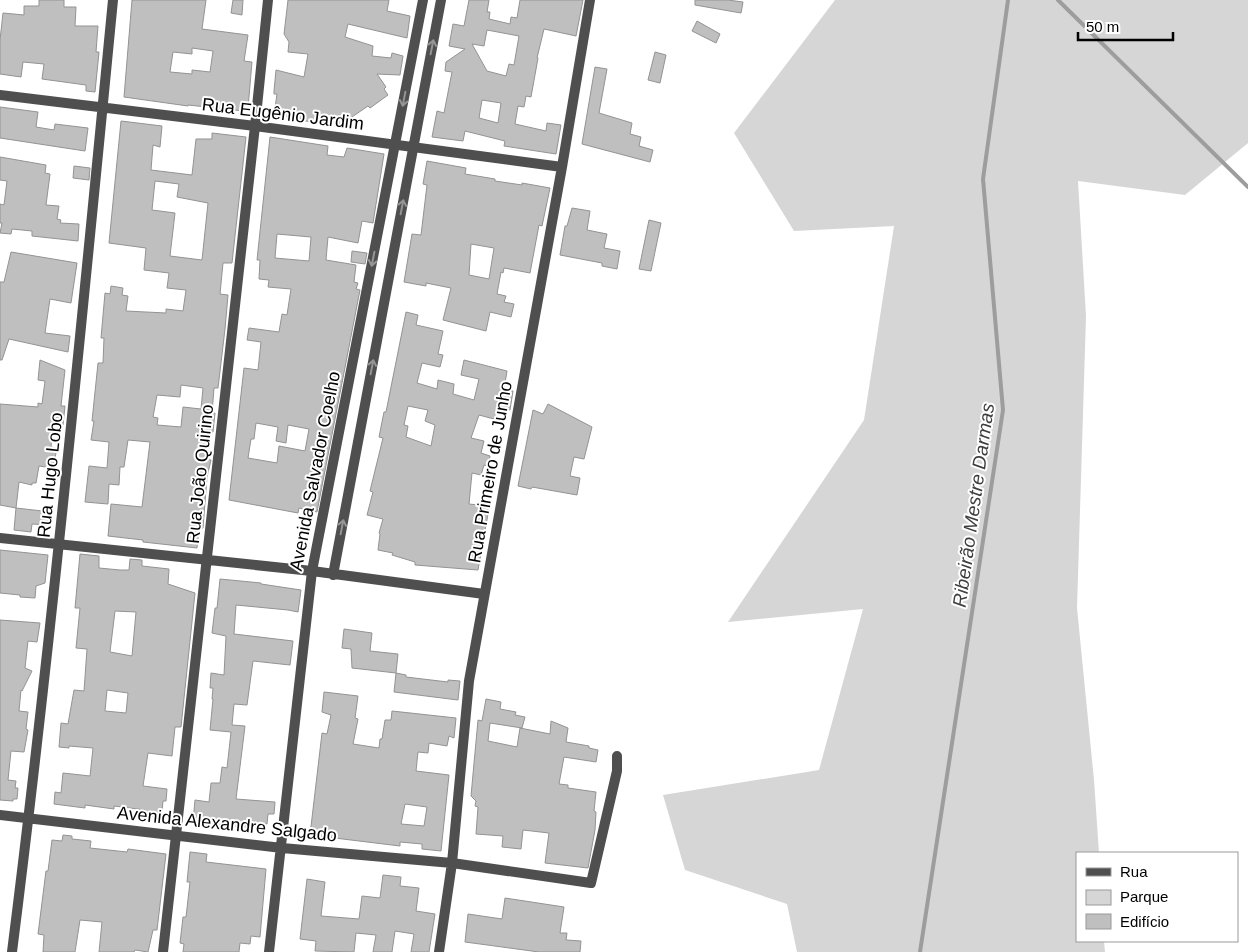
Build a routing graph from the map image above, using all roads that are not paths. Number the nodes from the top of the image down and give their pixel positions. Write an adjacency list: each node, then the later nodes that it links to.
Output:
1 (113, 0): 7 (street, Rua Hugo Lobo)
2 (268, 0): 8 (street, Rua João Quirino)
3 (423, 0): 9 (street, Avenida Salvador Coelho, one-way to 9)
4 (441, 0): 10 (street, Avenida Salvador Coelho, one-way to 4)
5 (590, 0): 11 (street, Rua Primeiro de Junho)
6 (0, 95): 7 (street, Rua Eugênio Jardim)
7 (103, 108): 8 (street, Rua Eugênio Jardim); 13 (street, Rua Hugo Lobo)
8 (255, 126): 9 (street, Rua Eugênio Jardim); 14 (street, Rua João Quirino)
9 (396, 144): 10 (street, Rua Eugênio Jardim); 15 (street, Avenida Salvador Coelho, one-way to 15)
10 (413, 147): 11 (street, Rua Eugênio Jardim); 16 (street, Avenida Salvador Coelho, one-way to 10)
11 (562, 168): 17 (street, Rua Primeiro de Junho)
12 (0, 538): 13 (street)
13 (59, 545): 14 (street); 20 (street, Rua Hugo Lobo)
14 (207, 560): 15 (street); 21 (street, Rua João Quirino)
15 (312, 571): 16 (street); 22 (street, Avenida Salvador Coelho)
16 (333, 574): 17 (street)
17 (484, 594): 23 (street, Rua Primeiro de Junho)
18 (617, 756): 23 (street, Avenida Alexandre Salgado)
19 (0, 815): 20 (street, Avenida Alexandre Salgado)
20 (29, 818): 21 (street, Avenida Alexandre Salgado); 24 (street, Rua Hugo Lobo)
21 (176, 836): 22 (street, Avenida Alexandre Salgado); 25 (street, Rua João Quirino)
22 (282, 848): 23 (street, Avenida Alexandre Salgado); 26 (street, Avenida Salvador Coelho)
23 (452, 863): 27 (street, Rua Primeiro de Junho)
24 (12, 952)
25 (163, 952)
26 (269, 952)
27 (439, 952)

